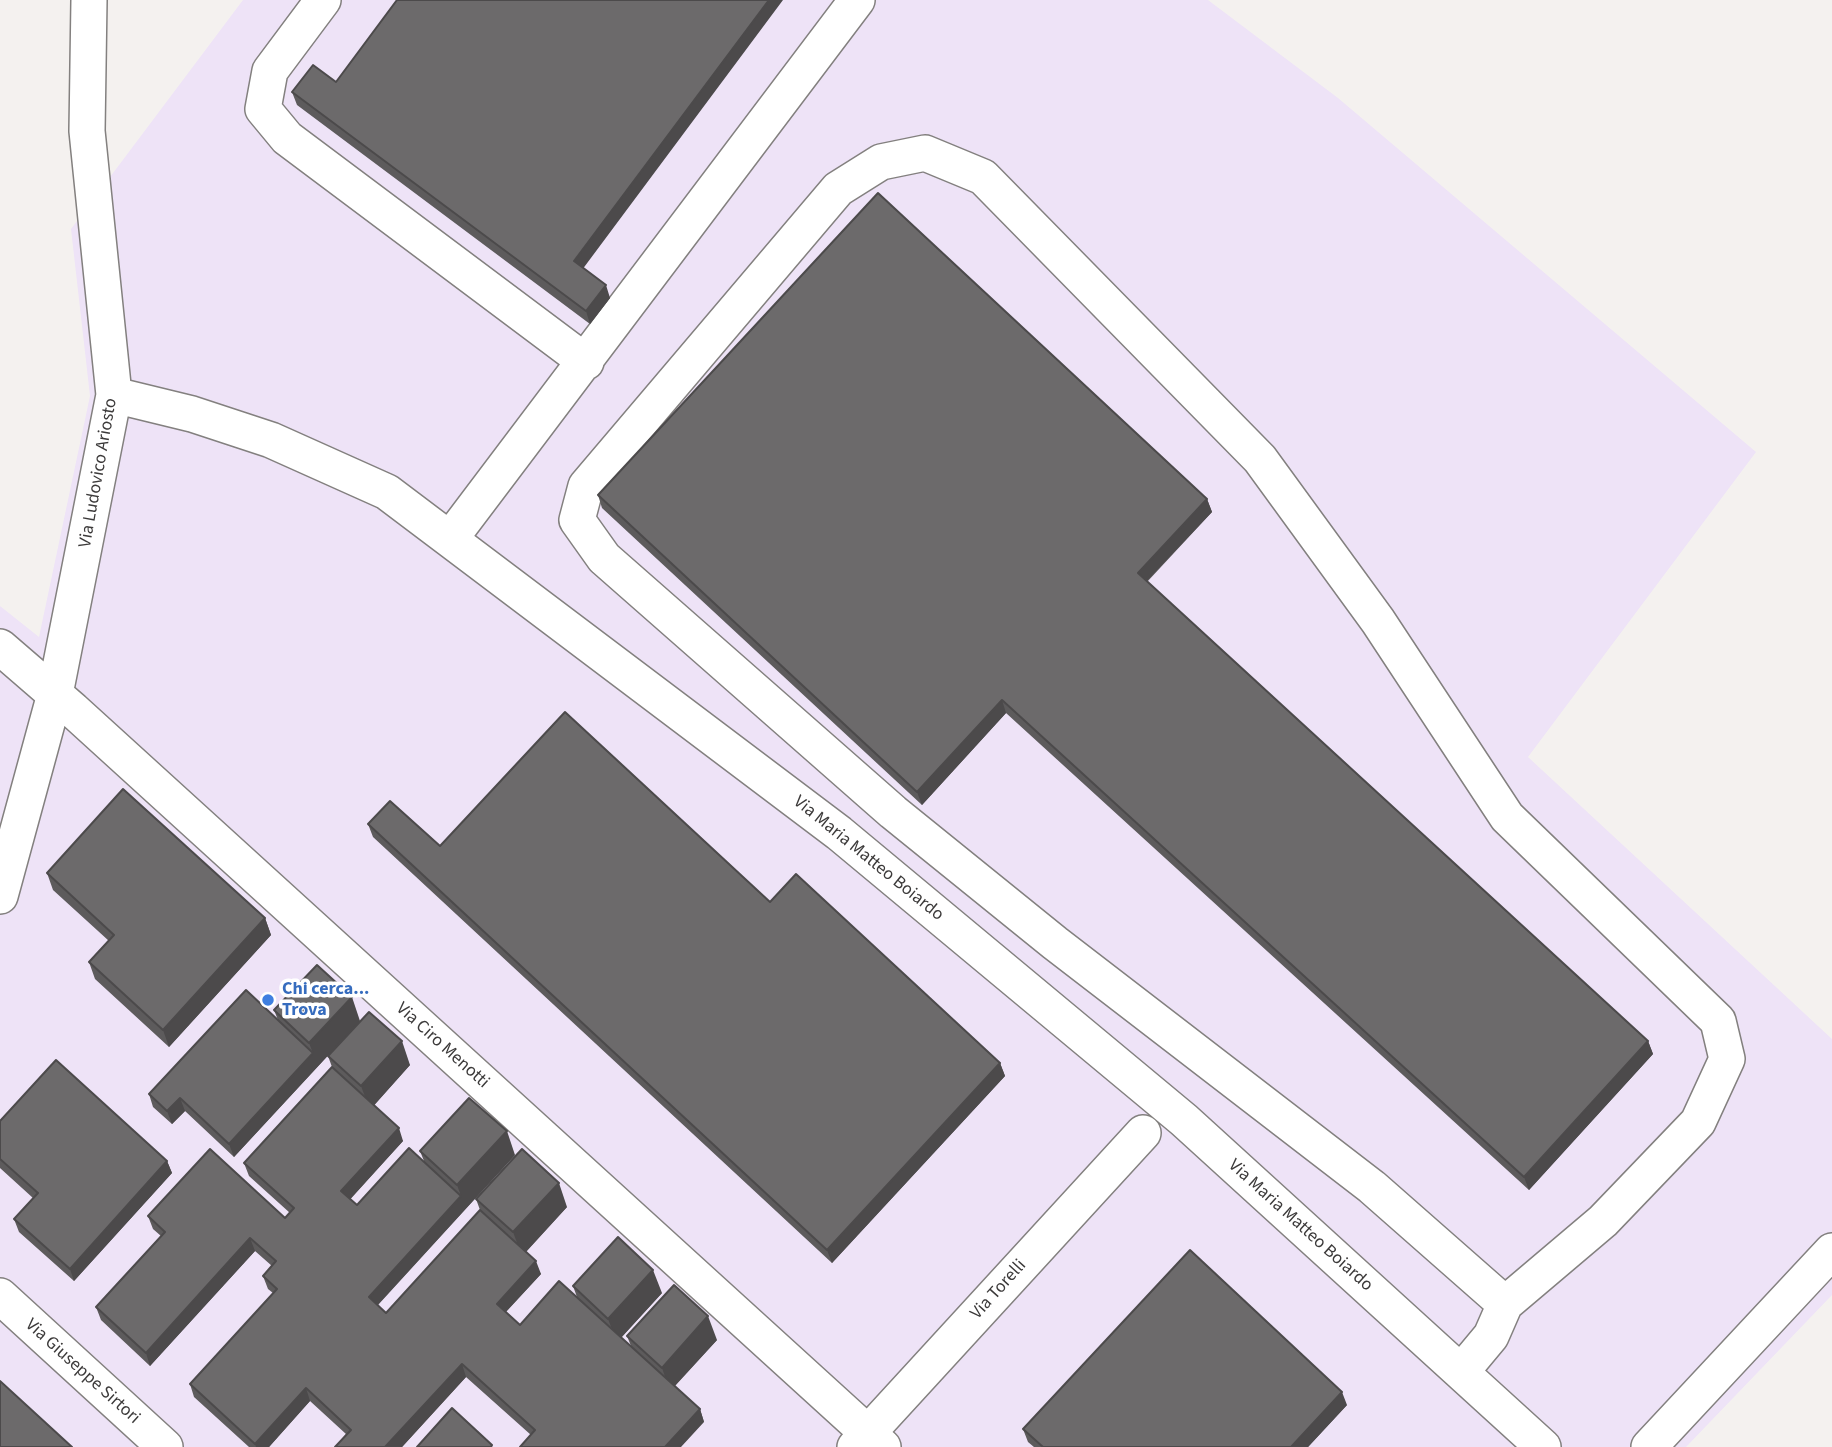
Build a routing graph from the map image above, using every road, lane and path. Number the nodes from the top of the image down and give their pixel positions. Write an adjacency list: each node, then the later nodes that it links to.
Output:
1 (89, 0): 5 (street, Via Ludovico Ariosto)
2 (323, 0): 4 (street)
3 (857, 0): 4 (street)
4 (586, 362): 6 (street)
5 (114, 395): 6 (street, Via Maria Matteo Boiardo); 8 (street, Via Ludovico Ariosto)
6 (450, 539): 14 (street, Via Maria Matteo Boiardo)
7 (0, 648): 8 (street, Via Ciro Menotti)
8 (55, 694): 9 (street, Via Ludovico Ariosto); 15 (street, Via Ciro Menotti)
9 (0, 896)
10 (1143, 1133): 15 (street, Via Torelli)
11 (1832, 1251): 18 (street)
12 (1505, 1304): 12 (street); 14 (street)
13 (3, 1306): 16 (street, Via Giuseppe Sirtori)
14 (1461, 1372): 17 (street, Via Maria Matteo Boiardo)
15 (868, 1442)
16 (165, 1447)
17 (1543, 1447)
18 (1649, 1447)

